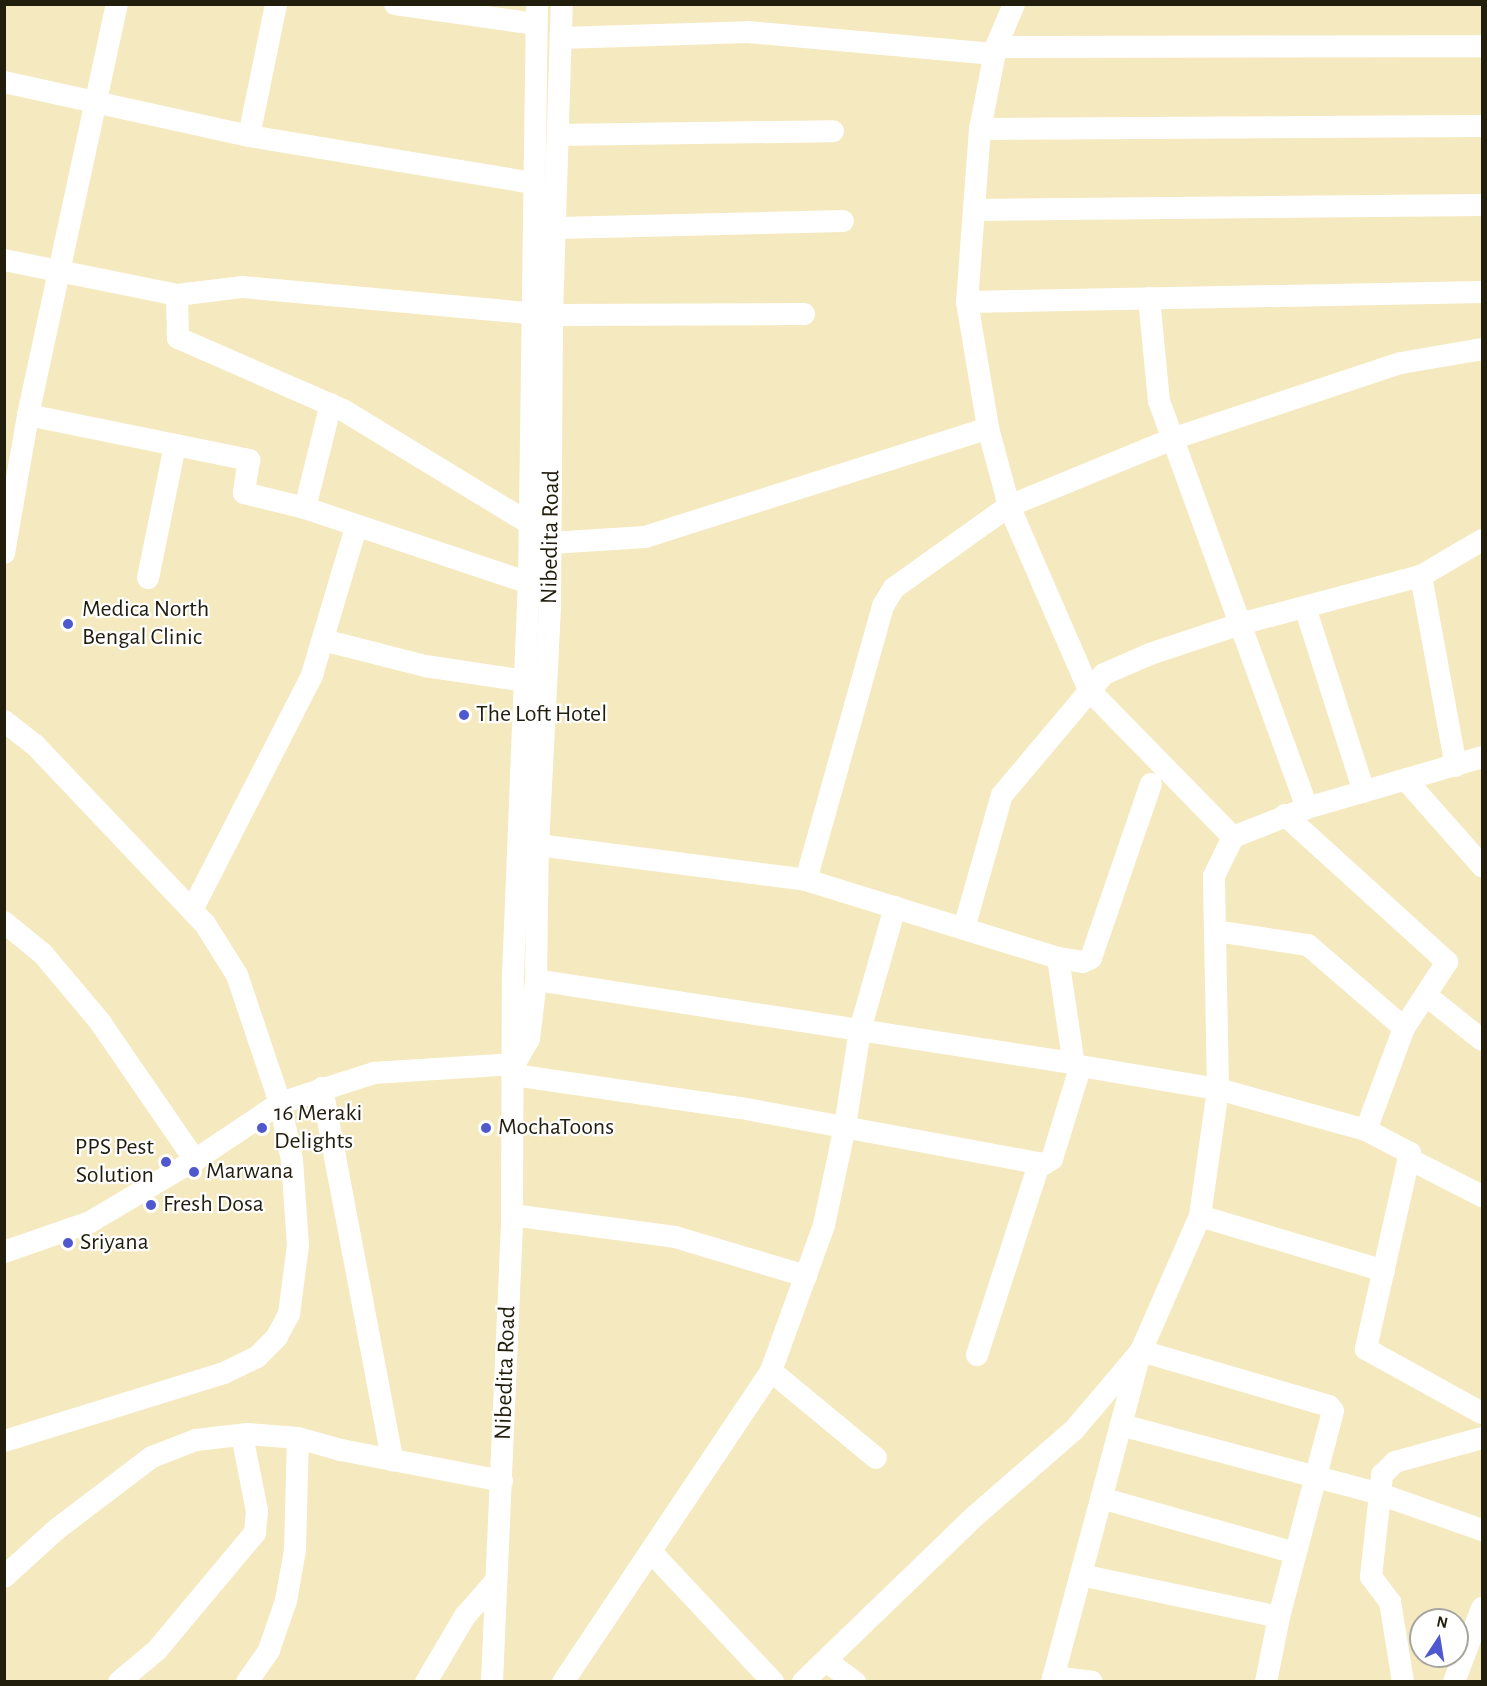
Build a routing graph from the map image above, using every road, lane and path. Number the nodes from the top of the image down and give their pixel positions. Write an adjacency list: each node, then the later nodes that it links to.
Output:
1 (117, 4): 11 (street)
2 (276, 4): 16 (street)
3 (395, 4): 6 (street)
4 (562, 4): 7 (street, Nibedita Road)
5 (1014, 4): 9 (street)
6 (537, 14): 17 (street, Nibedita Road)
7 (561, 38): 9 (street); 15 (street, Nibedita Road)
8 (1482, 45): 9 (street)
9 (995, 50): 13 (street)
10 (4, 82): 11 (street)
11 (96, 101): 16 (street); 23 (street)
12 (1482, 126): 13 (street)
13 (980, 129): 19 (street)
14 (833, 131): 15 (street)
15 (558, 135): 21 (street, Nibedita Road)
16 (249, 136): 17 (street)
17 (533, 183): 28 (street, Nibedita Road)
18 (1482, 205): 19 (street)
19 (974, 210): 27 (street)
20 (843, 221): 21 (street)
21 (556, 228): 30 (street, Nibedita Road)
22 (4, 260): 23 (street)
23 (59, 271): 25 (street); 33 (street)
24 (1482, 292): 26 (street)
25 (177, 295): 28 (street); 32 (street)
26 (1149, 298): 27 (street); 35 (street)
27 (967, 302): 34 (street)
28 (530, 314): 30 (street); 39 (street, Nibedita Road)
29 (804, 314): 30 (street)
30 (552, 315): 42 (street, Nibedita Road)
31 (1482, 349): 35 (street)
32 (331, 404): 38 (street); 39 (street)
33 (28, 415): 36 (street); 43 (street)
34 (988, 428): 37 (street); 42 (street)
35 (1172, 439): 37 (street); 48 (street)
36 (175, 445): 38 (street); 45 (street)
37 (1009, 506): 51 (street); 63 (street)
38 (305, 508): 40 (street)
39 (529, 523): 46 (street, Nibedita Road)
40 (356, 527): 46 (street); 49 (street)
41 (1482, 540): 44 (street)
42 (551, 543): 61 (street, Nibedita Road)
43 (4, 553)
44 (1421, 576): 47 (street); 54 (street)
45 (148, 578)
46 (529, 583): 50 (street, Nibedita Road)
47 (1305, 607): 48 (street); 57 (street)
48 (1240, 624): 51 (street); 58 (street)
49 (323, 640): 50 (street); 65 (street)
50 (525, 681): 76 (street, Nibedita Road)
51 (1089, 690): 60 (street); 67 (street)
52 (4, 721): 65 (street)
53 (1482, 757): 54 (street)
54 (1456, 766): 55 (street)
55 (1406, 780): 57 (street); 62 (street)
56 (1151, 784): 69 (street)
57 (1364, 792): 58 (street)
58 (1307, 808): 59 (street)
59 (1285, 815): 60 (street); 71 (street)
60 (1233, 837): 68 (street)
61 (538, 846): 63 (street); 70 (street, Nibedita Road)
62 (1482, 866)
63 (806, 880): 64 (street)
64 (895, 907): 67 (street); 73 (street)
65 (192, 910): 79 (street)
66 (4, 922): 82 (street)
67 (964, 928): 69 (street)
68 (1216, 931): 72 (street); 78 (street)
69 (1058, 958): 75 (street)
70 (536, 980): 73 (street); 76 (street, Nibedita Road)
71 (1427, 996): 72 (street); 74 (street)
72 (1404, 1028): 81 (street)
73 (860, 1030): 75 (street); 80 (street)
74 (1482, 1040)
75 (1076, 1066): 78 (street); 84 (street)
76 (514, 1070): 77 (street); 80 (street); 86 (street, Nibedita Road)
77 (322, 1088): 79 (street); 101 (street)
78 (1218, 1089): 81 (street); 87 (street)
79 (280, 1103): 82 (street); 99 (street)
80 (845, 1126): 84 (street); 90 (street)
81 (1366, 1130): 83 (street)
82 (195, 1160): 88 (street)
83 (1411, 1160): 85 (street); 89 (street)
84 (1039, 1164): 92 (street)
85 (1482, 1196)
86 (512, 1215): 90 (street); 103 (street, Nibedita Road)
87 (1200, 1216): 89 (street); 91 (street)
88 (4, 1252)
89 (1384, 1271): 94 (street)
90 (806, 1276): 93 (street)
91 (1141, 1351): 95 (street); 102 (street); 114 (street)
92 (976, 1356)
93 (771, 1371): 100 (street); 107 (street)
94 (1482, 1413)
95 (1121, 1425): 102 (street); 105 (street)
96 (242, 1435): 97 (street); 110 (street); 116 (street)
97 (298, 1438): 101 (street); 117 (street)
98 (1482, 1438): 104 (street)
99 (4, 1441)
100 (876, 1458)
101 (392, 1460): 103 (street)
102 (1317, 1479): 104 (street); 108 (street)
103 (502, 1481): 111 (street, Nibedita Road)
104 (1377, 1493): 106 (street); 126 (street)
105 (1101, 1498): 108 (street); 109 (street)
106 (1482, 1530)
107 (652, 1553): 120 (street); 121 (street)
108 (1295, 1553): 113 (street)
109 (1081, 1575): 113 (street); 115 (street)
110 (4, 1577)
111 (494, 1583): 118 (street); 119 (street, Nibedita Road)
112 (1482, 1608): 127 (street)
113 (1279, 1617): 125 (street)
114 (826, 1661): 122 (street); 123 (street)
115 (1052, 1679): 124 (street)
116 (119, 1682)
117 (247, 1682)
118 (426, 1682)
119 (492, 1682)
120 (563, 1682)
121 (773, 1682)
122 (803, 1682)
123 (855, 1682)
124 (1092, 1682)
125 (1266, 1682)
126 (1403, 1682)
127 (1454, 1682)

